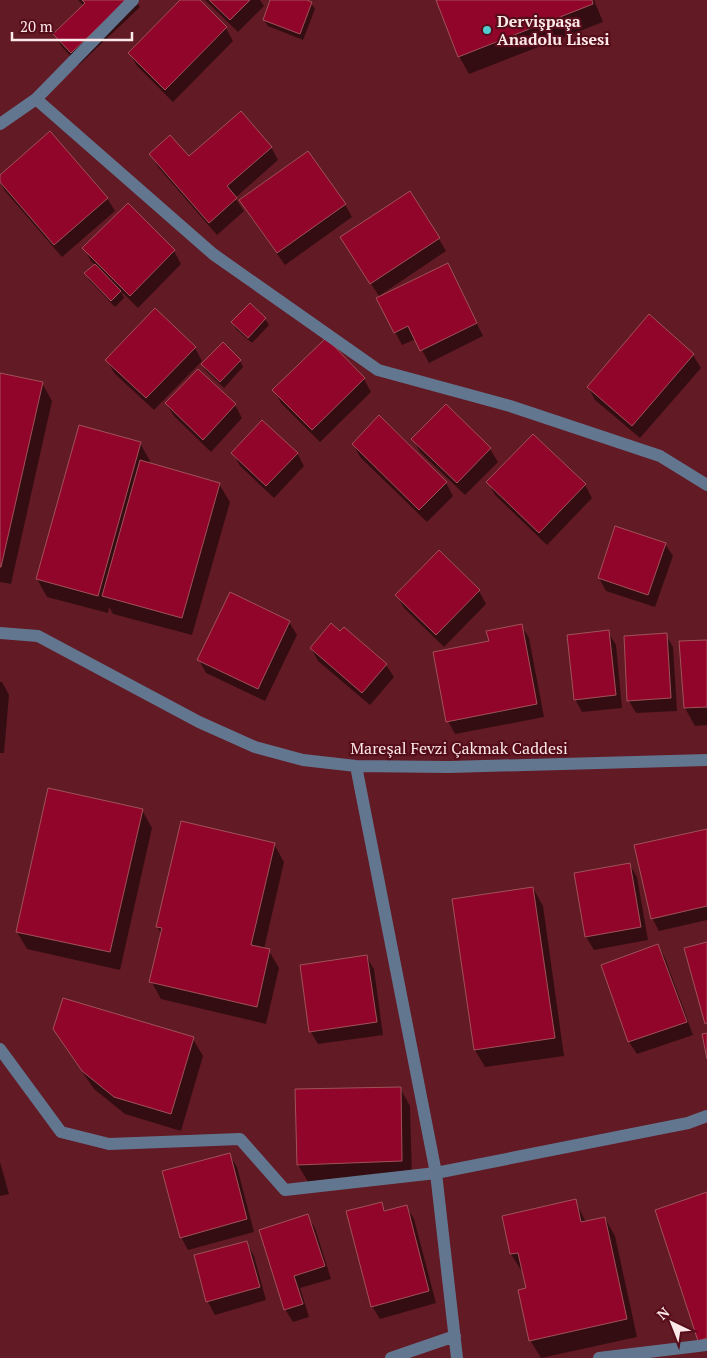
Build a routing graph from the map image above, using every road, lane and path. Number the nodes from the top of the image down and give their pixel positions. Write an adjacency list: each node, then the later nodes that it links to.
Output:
1 (133, 0): 2 (street)
2 (36, 100): 3 (street); 4 (street)
3 (0, 124)
4 (707, 486)
5 (0, 633): 7 (street, Mareşal Fevzi Çakmak Caddesi)
6 (707, 760): 7 (street, Mareşal Fevzi Çakmak Caddesi)
7 (356, 766): 10 (street)
8 (0, 1050): 10 (street)
9 (707, 1116): 10 (street)
10 (436, 1173): 11 (street)
11 (454, 1336): 13 (street); 14 (street)
12 (707, 1346): 15 (street)
13 (391, 1358)
14 (457, 1358)
15 (599, 1358)

